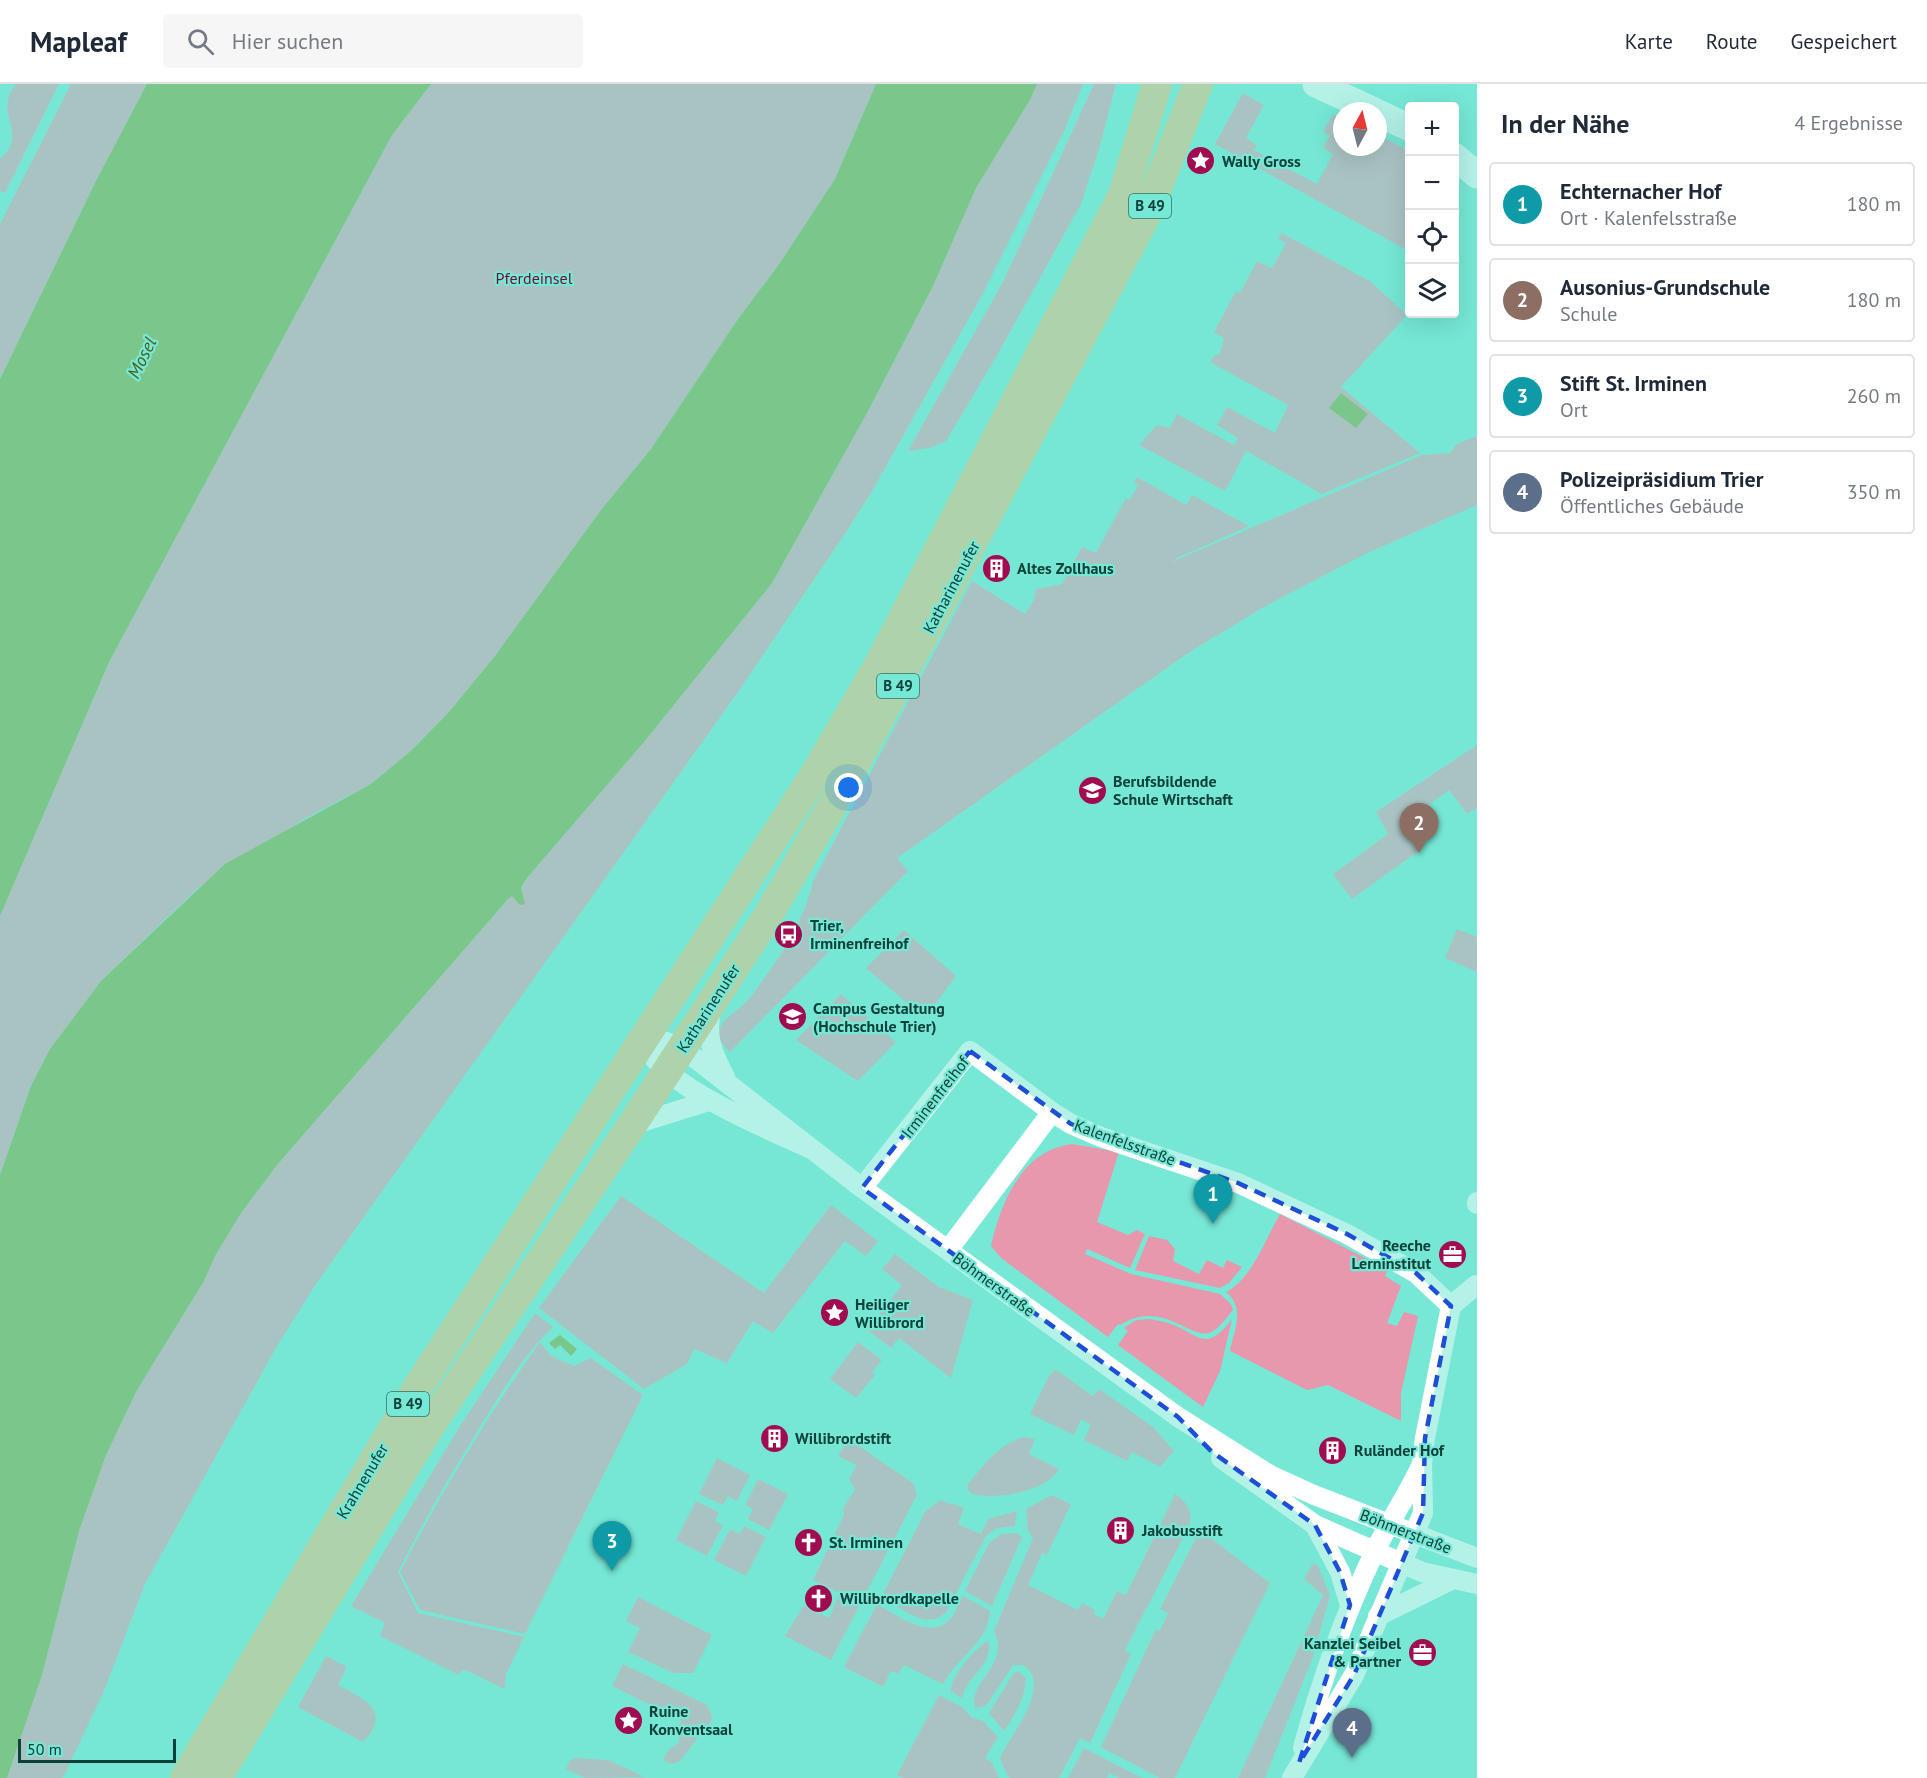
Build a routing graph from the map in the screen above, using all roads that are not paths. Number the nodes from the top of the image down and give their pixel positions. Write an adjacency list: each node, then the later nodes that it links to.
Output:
1 (1157, 84): 10 (main road, Katharinenufer / B 49)
2 (1316, 84): 4 (main road)
3 (1200, 88): 9 (main road, Katharinenufer / B 49)
4 (1355, 102)
5 (1387, 117): 6 (main road)
6 (1405, 126)
7 (1459, 159): 8 (main road)
8 (1477, 175)
9 (716, 995): 11 (main road, Katharinenufer / B 49); 12 (street, Böhmerstraße)
10 (645, 1039): 11 (street, Böhmerstraße); 11 (street, Böhmerstraße); 34 (main road, Krahnenufer / B 49)
11 (674, 1060): 12 (street, Böhmerstraße); 13 (street, Böhmerstraße); 15 (main road, Krahnenufer / B 49)
12 (728, 1083): 16 (street, Böhmerstraße)
13 (709, 1101): 15 (street); 16 (street, Böhmerstraße)
14 (1052, 1112): 17 (street, Irminenfreihof); 18 (street); 20 (street, Kalenfelsstraße)
15 (633, 1125): 35 (main road, Krahnenufer / B 49)
16 (811, 1149): 17 (street, Böhmerstraße)
17 (862, 1188): 18 (street, Böhmerstraße)
18 (948, 1250): 21 (street, Böhmerstraße)
19 (1477, 1283): 20 (street)
20 (1451, 1306): 22 (street)
21 (1178, 1417): 23 (street, Böhmerstraße); 24 (street, Böhmerstraße)
22 (1422, 1464): 24 (street); 25 (street)
23 (1315, 1525): 26 (street, Böhmerstraße); 31 (street)
24 (1388, 1525): 25 (street, Böhmerstraße); 26 (street)
25 (1415, 1534): 27 (street, Böhmerstraße); 28 (street)
26 (1375, 1552): 28 (street, Böhmerstraße); 31 (street)
27 (1477, 1558)
28 (1401, 1564): 29 (street, Böhmerstraße); 32 (street)
29 (1453, 1579): 30 (street, Böhmerstraße); 32 (street, Böhmerstraße)
30 (1477, 1584)
31 (1350, 1605): 33 (street)
32 (1378, 1616): 33 (street)
33 (1295, 1770)
34 (185, 1778)
35 (217, 1778)

